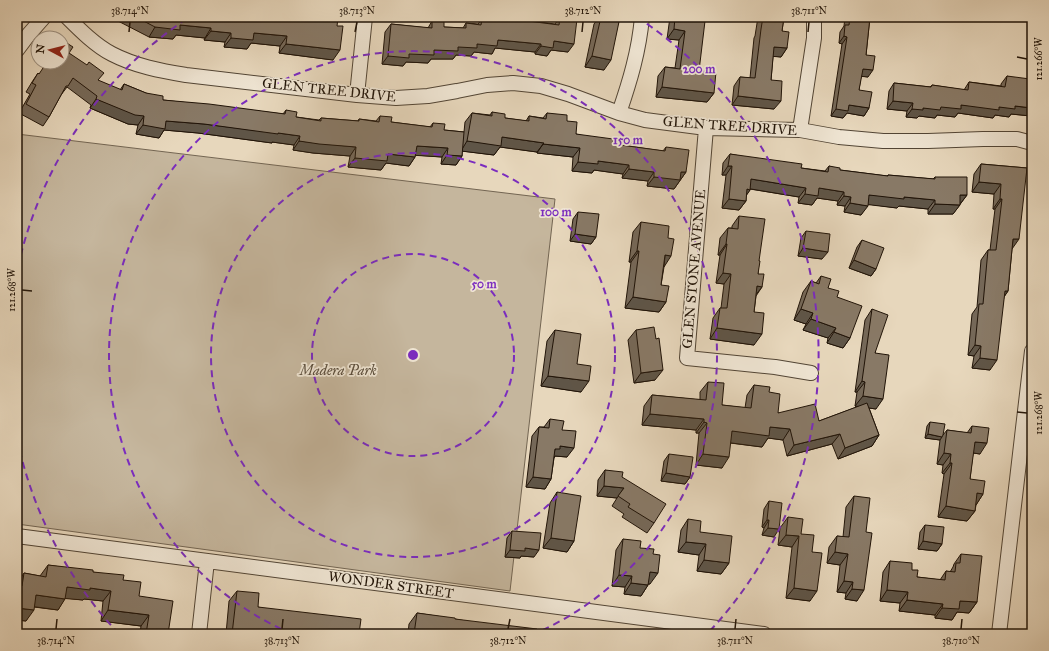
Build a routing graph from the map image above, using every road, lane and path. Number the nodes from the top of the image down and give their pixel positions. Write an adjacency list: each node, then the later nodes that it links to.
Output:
1 (44, 17): 6 (street)
2 (68, 17): 7 (street, GLEN TREE DRIVE)
3 (365, 17): 7 (street)
4 (642, 17): 8 (street)
5 (814, 17): 10 (street)
6 (17, 50)
7 (357, 95): 8 (street, GLEN TREE DRIVE)
8 (619, 113): 9 (street, GLEN TREE DRIVE)
9 (706, 128): 10 (street, GLEN TREE DRIVE); 13 (street, GLEN STONE AVENUE)
10 (800, 130): 11 (street, GLEN TREE DRIVE)
11 (1032, 143)
12 (1032, 351): 14 (street)
13 (812, 372)
14 (1029, 403): 19 (street)
15 (17, 536): 16 (street, WONDER STREET)
16 (207, 561): 17 (street); 18 (street, WONDER STREET)
17 (199, 634)
18 (764, 634)
19 (999, 634)

